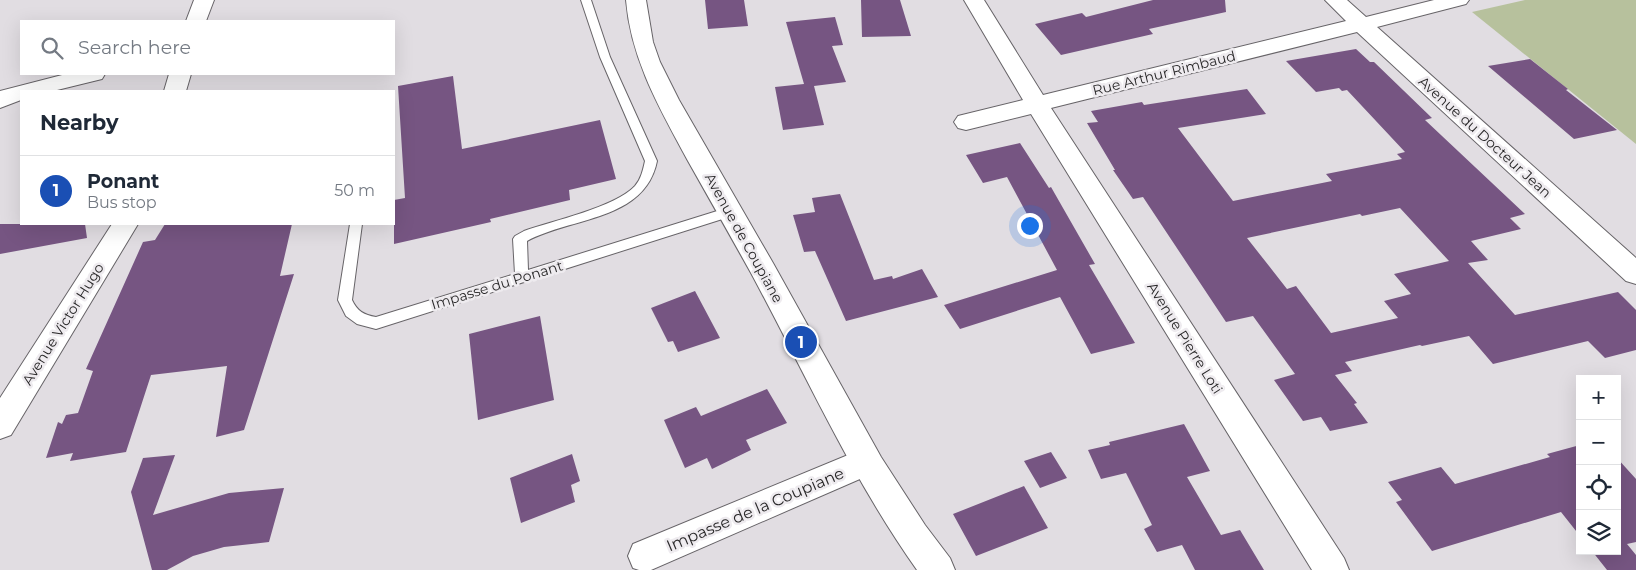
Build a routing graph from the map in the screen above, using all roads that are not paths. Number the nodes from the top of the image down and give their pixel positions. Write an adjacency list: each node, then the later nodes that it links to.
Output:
1 (204, 0): 7 (street)
2 (586, 0): 21 (lane)
3 (636, 0): 17 (street, Avenue de Coupiane)
4 (974, 0): 15 (street, Avenue Pierre Loti)
5 (1335, 0): 8 (street, Avenue du Docteur Jean)
6 (1459, 0): 8 (street, Rue Arthur Rimbaud)
7 (196, 20)
8 (1361, 24): 15 (street, Rue Arthur Rimbaud); 20 (street, Avenue du Docteur Jean)
9 (90, 75): 11 (street)
10 (180, 75): 12 (street)
11 (29, 90)
12 (175, 90)
13 (20, 92): 14 (street)
14 (0, 102)
15 (1037, 105): 16 (street, Rue Arthur Rimbaud); 26 (street, Avenue Pierre Loti)
16 (966, 122)
17 (730, 212): 21 (lane, Impasse du Ponant); 23 (street, Avenue de Coupiane)
18 (124, 225): 22 (street, Avenue Victor Hugo)
19 (356, 225): 21 (lane, Impasse du Ponant)
20 (1636, 274)
21 (522, 277)
22 (0, 425)
23 (865, 462): 24 (street, Impasse de la Coupiane); 25 (street, Avenue de Coupiane)
24 (645, 556)
25 (938, 570)
26 (1332, 570)

